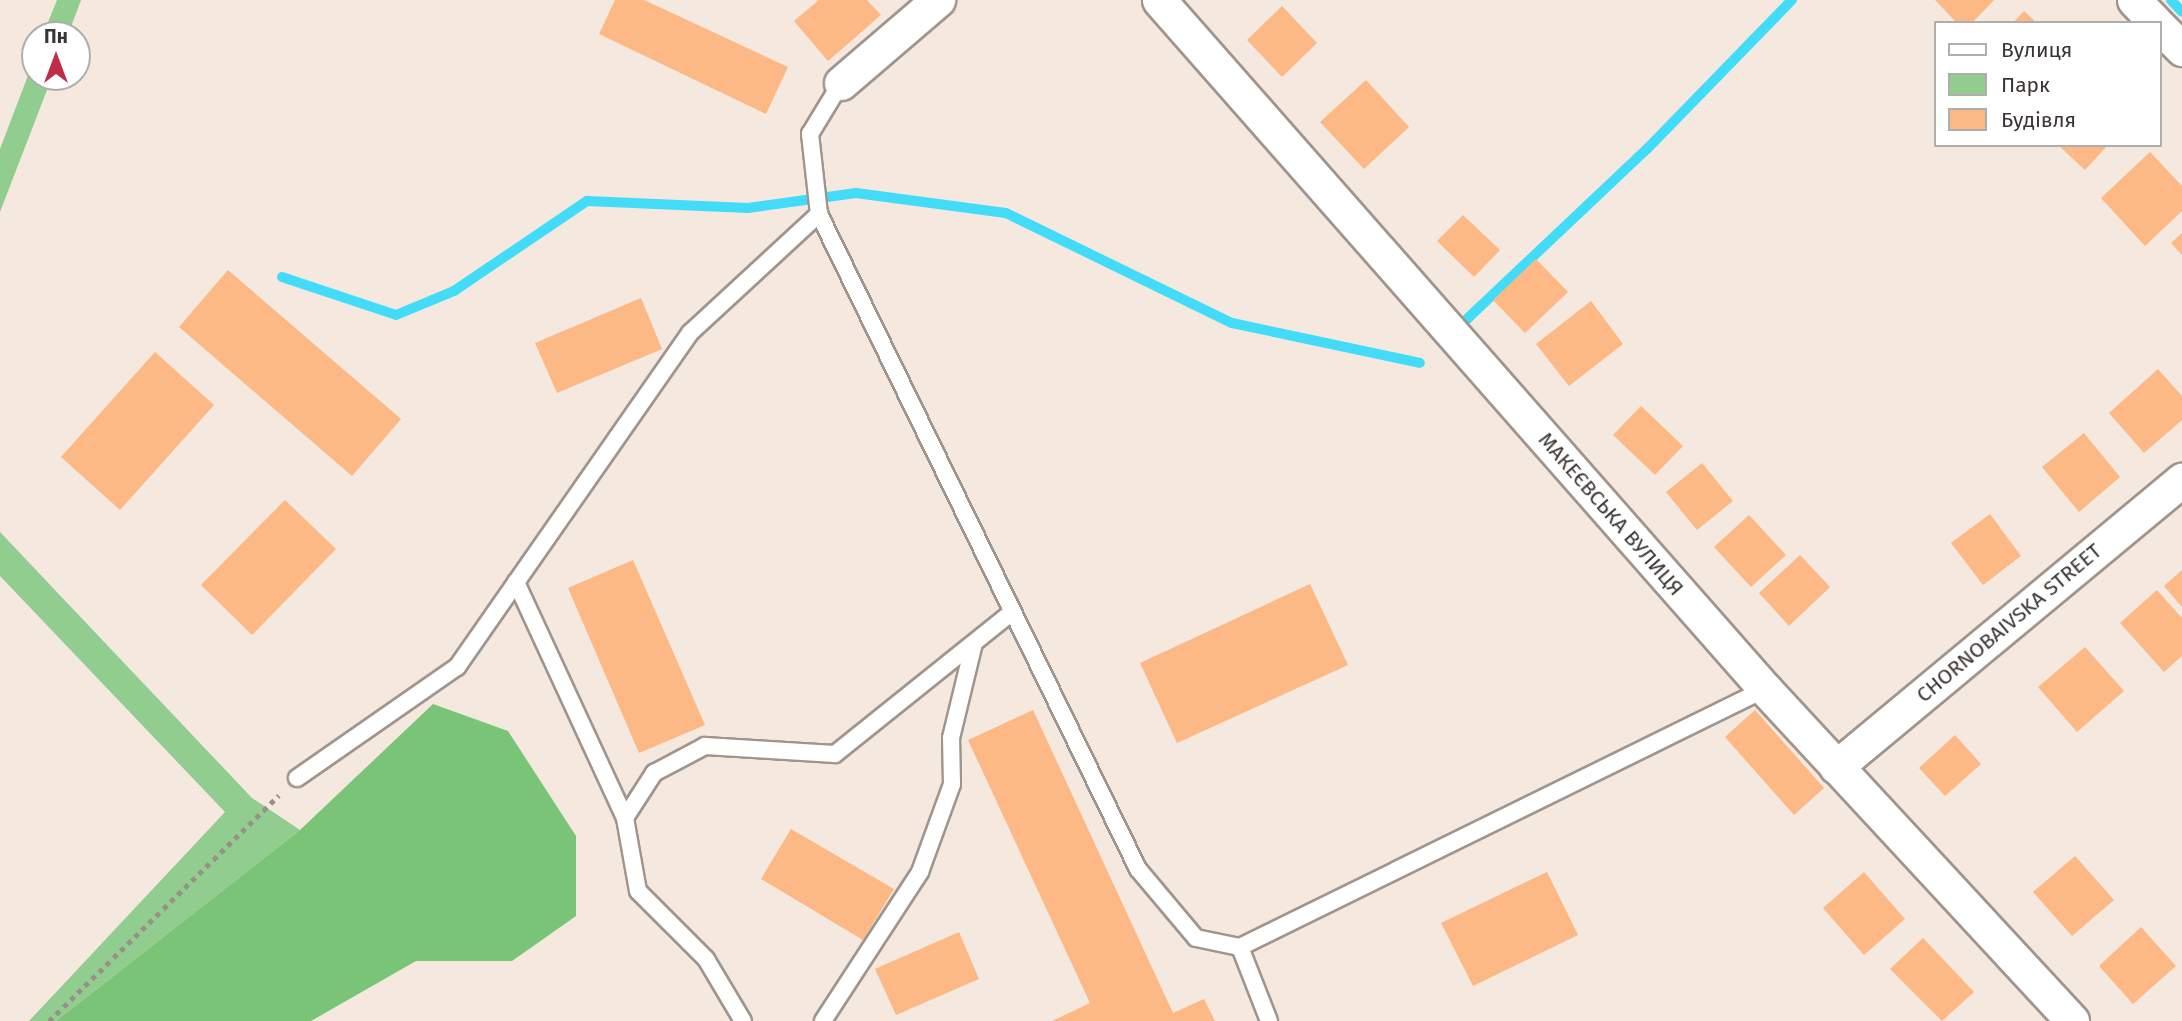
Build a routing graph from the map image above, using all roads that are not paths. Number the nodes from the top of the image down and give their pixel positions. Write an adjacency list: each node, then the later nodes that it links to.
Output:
1 (938, 0): 7 (street)
2 (1159, 0): 13 (street, МАКЕЄВСЬКА ВУЛИЦЯ)
3 (2134, 0): 4 (street)
4 (2155, 21)
5 (2161, 27): 6 (street)
6 (2182, 49)
7 (841, 83): 8 (lane)
8 (818, 214): 10 (lane); 11 (lane)
9 (2182, 480): 14 (street, CHORNOBAIVSKA STREET)
10 (516, 582): 15 (lane); 16 (lane)
11 (1012, 612): 12 (lane); 17 (lane)
12 (974, 643): 16 (lane); 19 (lane)
13 (1765, 689): 14 (street, МАКЕЄВСЬКА ВУЛИЦЯ); 17 (lane)
14 (1836, 767): 21 (street, МАКЕЄВСЬКА ВУЛИЦЯ)
15 (297, 778)
16 (625, 818): 18 (lane)
17 (1240, 947): 20 (lane)
18 (743, 1021)
19 (823, 1021)
20 (1269, 1021)
21 (2072, 1021)

